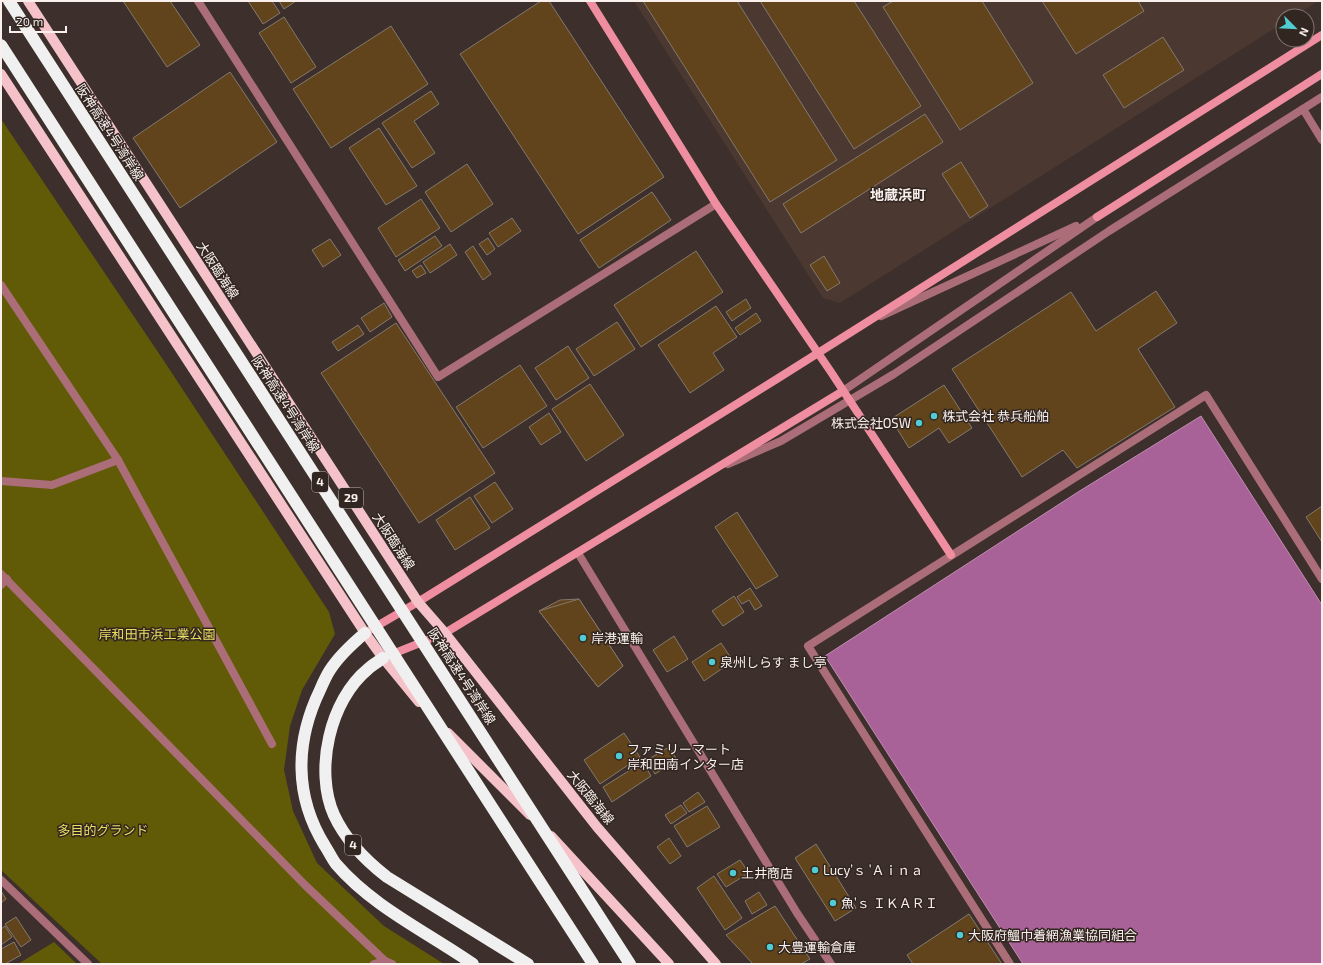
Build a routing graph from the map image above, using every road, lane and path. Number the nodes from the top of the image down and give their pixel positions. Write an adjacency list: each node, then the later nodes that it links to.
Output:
1 (9, 1): 38 (highway, 阪神高速4号湾岸線 / 4, bridge)
2 (28, 1): 26 (main road, 大阪臨海線 / 29)
3 (198, 1): 12 (street)
4 (590, 1): 12 (street)
5 (1322, 35): 15 (street)
6 (1, 45): 37 (highway, bridge)
7 (1, 74): 27 (main road)
8 (1322, 74): 13 (street)
9 (1322, 98): 10 (street)
10 (1303, 109): 11 (street); 18 (street)
11 (1322, 140)
12 (716, 204): 16 (street)
13 (1097, 217): 15 (street); 17 (street)
14 (1, 285): 19 (street)
15 (862, 325): 16 (street)
16 (818, 353): 17 (street); 26 (street)
17 (844, 391): 18 (street); 20 (street)
18 (850, 400): 20 (street); 23 (street)
19 (118, 460): 21 (street); 30 (street)
20 (711, 471): 22 (street)
21 (1, 481)
22 (578, 553): 28 (street); 41 (street)
23 (951, 555): 25 (street); 42 (street)
24 (3, 579): 32 (street)
25 (1322, 579)
26 (418, 602): 27 (street); 28 (main road, 大阪臨海線 / 29)
27 (365, 633): 29 (main road); 35 (highway, 4)
28 (445, 633): 29 (street); 40 (main road, 大阪臨海線 / 29)
29 (383, 658): 36 (highway, 4); 39 (main road)
30 (272, 744)
31 (1, 880): 33 (street)
32 (388, 962): 34 (street)
33 (88, 964)
34 (374, 964)
35 (473, 964)
36 (528, 964)
37 (593, 964)
38 (630, 964)
39 (669, 964)
40 (716, 964)
41 (831, 964)
42 (1010, 964)

